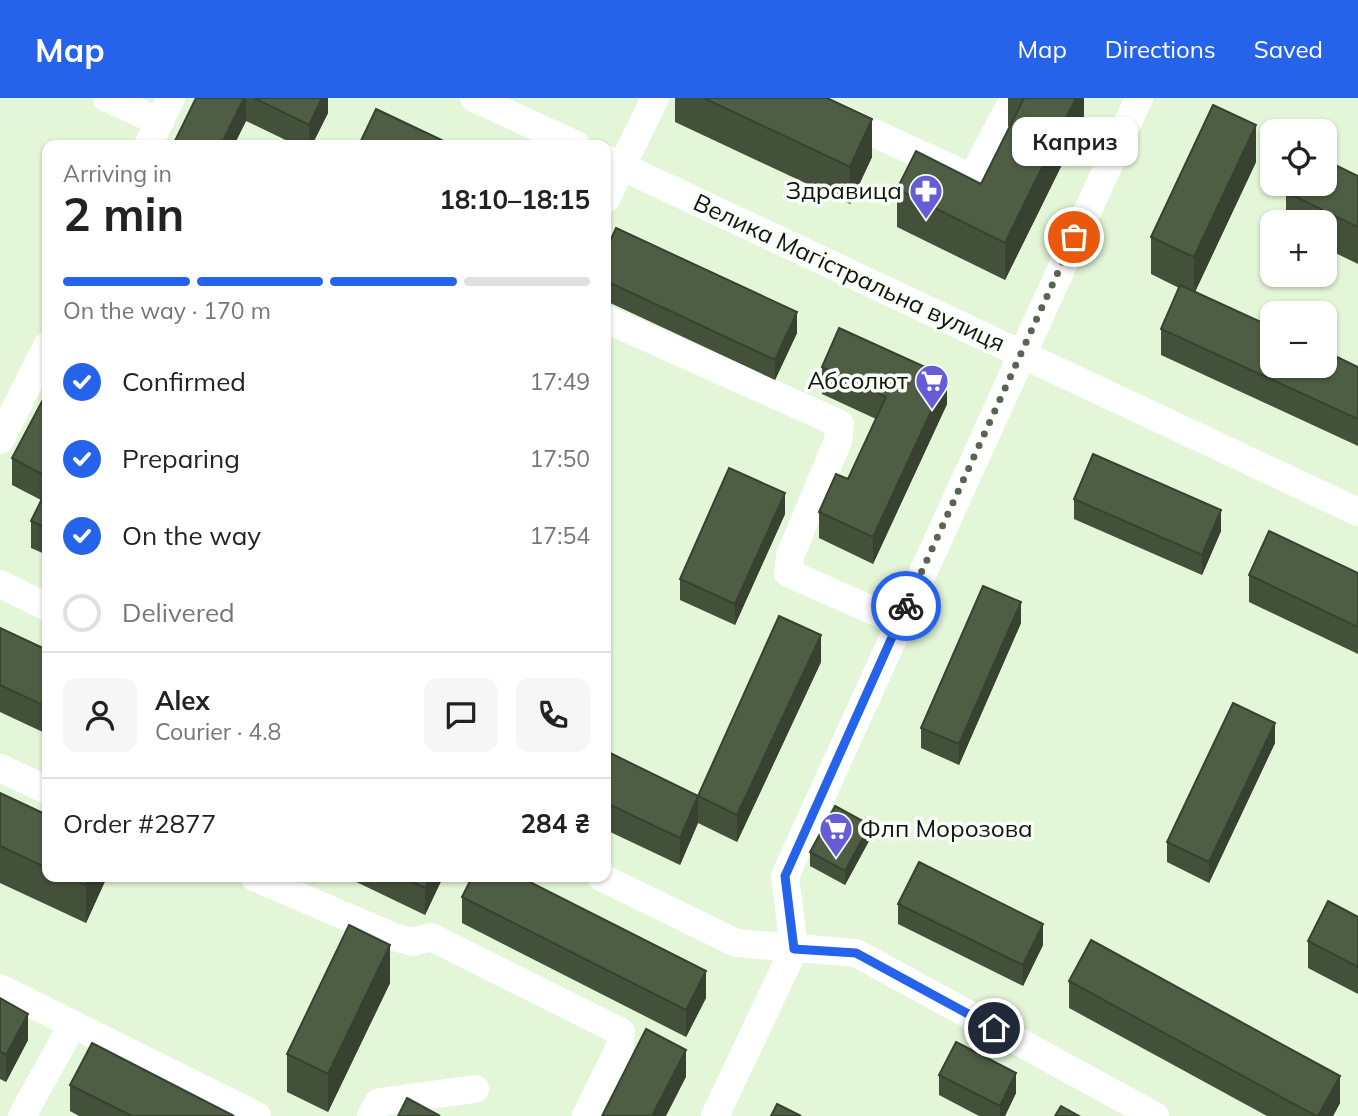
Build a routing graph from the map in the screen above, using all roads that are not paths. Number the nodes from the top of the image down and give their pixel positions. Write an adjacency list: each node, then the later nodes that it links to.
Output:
1 (107, 98): 7 (street)
2 (474, 98): 8 (street)
3 (655, 98): 9 (street)
4 (797, 98): 5 (street)
5 (1014, 98)
6 (1139, 98): 11 (street)
7 (160, 122)
8 (565, 140)
9 (613, 163): 11 (street, Велика Магістральна вулиця)
10 (611, 321): 17 (street)
11 (1020, 353): 14 (street, Велика Магістральна вулиця); 17 (street)
12 (42, 356): 13 (street)
13 (0, 440)
14 (1358, 512)
15 (0, 584): 16 (street)
16 (42, 605)
17 (899, 622): 22 (street)
18 (0, 768): 19 (street)
19 (42, 788)
20 (266, 882): 29 (street)
21 (611, 882): 22 (street)
22 (794, 949): 30 (street); 31 (street)
23 (0, 988): 24 (street)
24 (73, 1024): 26 (street); 27 (street)
25 (475, 1089): 28 (street)
26 (22, 1116)
27 (257, 1116)
28 (371, 1116)
29 (586, 1116)
30 (715, 1116)
31 (1155, 1116)

